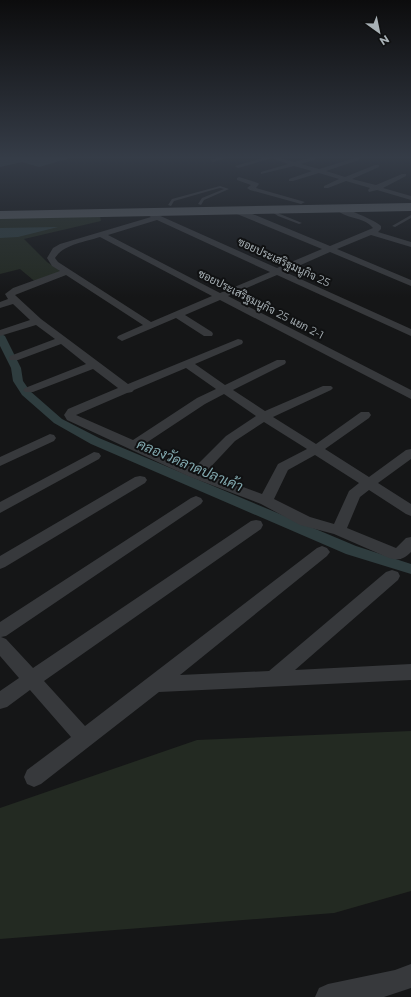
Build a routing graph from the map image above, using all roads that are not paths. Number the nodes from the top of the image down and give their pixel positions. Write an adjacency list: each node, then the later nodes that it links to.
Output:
1 (170, 205): 2 (main road); 4 (main road)
2 (174, 205)
3 (366, 205): 5 (main road)
4 (0, 208)
5 (339, 208): 6 (main road); 13 (street)
6 (270, 209): 7 (main road); 11 (lane)
7 (235, 210): 8 (main road); 16 (street)
8 (152, 214): 9 (main road); 14 (street); 18 (street, ซอยประเสริฐมนูกิจ 25)
9 (0, 215)
10 (411, 216): 12 (lane)
11 (300, 223)
12 (394, 226)
13 (371, 232): 15 (street); 16 (street)
14 (100, 234): 17 (street); 20 (street, ซอยประเสริฐมนูกิจ 25 แยก 2-1)
15 (411, 245)
16 (330, 250): 18 (street); 19 (street)
17 (67, 272): 21 (street); 25 (street)
18 (277, 272): 20 (street); 26 (street, ซอยประเสริฐมนูกิจ 25)
19 (411, 283)
20 (220, 297): 23 (street); 40 (street, ซอยประเสริฐมนูกิจ 25 แยก 2-1)
21 (14, 300): 22 (street); 24 (street)
22 (0, 305)
23 (178, 315): 25 (street); 28 (street)
24 (37, 320): 27 (street); 30 (street)
25 (151, 326): 29 (street)
26 (411, 332)
27 (1, 333)
28 (208, 334)
29 (122, 338)
30 (63, 340): 32 (street); 34 (street)
31 (238, 342): 35 (street)
32 (14, 358)
33 (281, 362): 39 (street)
34 (95, 364): 37 (street); 38 (street)
35 (187, 364): 38 (street); 39 (street)
36 (327, 388): 42 (street)
37 (29, 390)
38 (128, 390): 44 (street)
39 (224, 390): 42 (street); 44 (street)
40 (411, 395)
41 (366, 415): 45 (street)
42 (265, 416): 45 (street); 49 (street)
43 (50, 438): 48 (street)
44 (134, 445): 49 (street)
45 (317, 449): 51 (street); 52 (street)
46 (411, 453): 51 (street)
47 (94, 456): 54 (street)
48 (0, 462)
49 (197, 474): 52 (street)
50 (140, 480): 60 (street)
51 (370, 483): 55 (street); 57 (street)
52 (266, 501): 57 (street)
53 (196, 502): 62 (street)
54 (0, 508)
55 (411, 511)
56 (256, 525): 66 (street)
57 (339, 530): 58 (street)
58 (411, 542)
59 (322, 552): 67 (street)
60 (0, 563)
61 (392, 576): 65 (street)
62 (0, 631)
63 (0, 644): 66 (street)
64 (411, 672): 65 (street)
65 (272, 679): 67 (street)
66 (31, 680): 68 (street); 69 (street)
67 (155, 684): 69 (street)
68 (0, 701)
69 (84, 738): 70 (street)
70 (34, 777)
71 (411, 976): 72 (street)
72 (328, 997)

